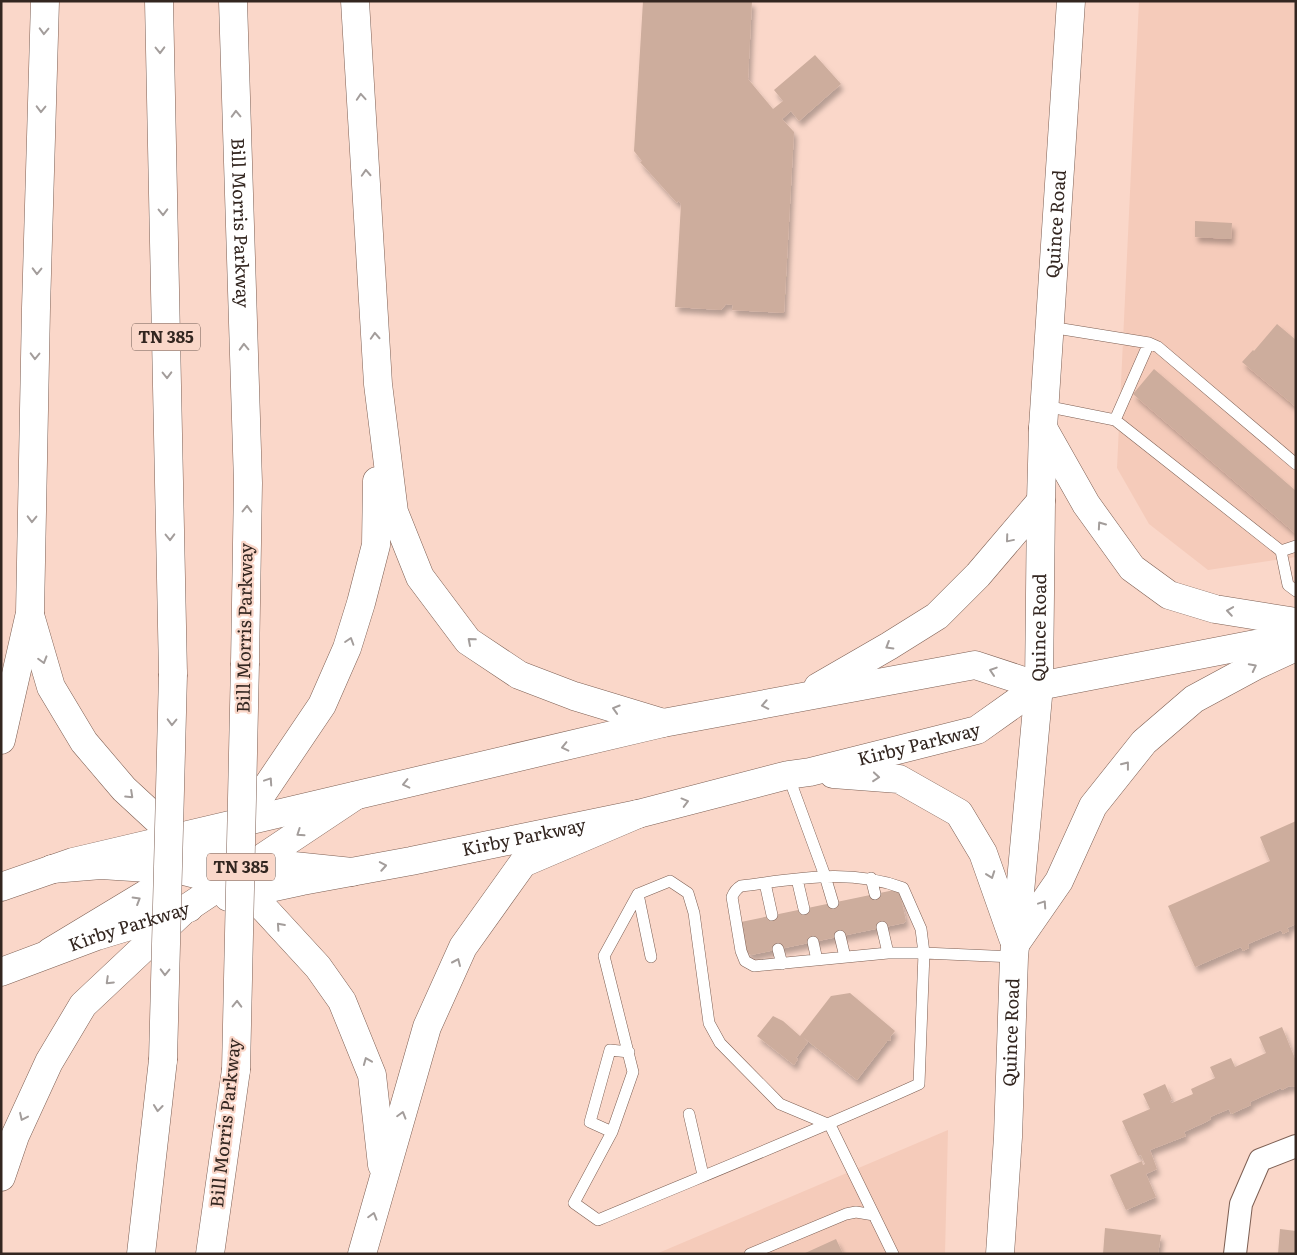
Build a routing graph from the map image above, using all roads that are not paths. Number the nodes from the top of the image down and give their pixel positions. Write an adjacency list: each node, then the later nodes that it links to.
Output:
1 (45, 1): 16 (main road, one-way to 16)
2 (159, 1): 68 (main road, TN 385, one-way to 68, bridge)
3 (233, 1): 69 (main road, Bill Morris Parkway / TN 385, one-way to 3, bridge)
4 (355, 1): 8 (main road, one-way to 4)
5 (1071, 1): 6 (main road, Quince Road)
6 (1050, 327): 7 (lane); 9 (main road, Quince Road)
7 (1149, 342): 10 (lane); 11 (lane)
8 (378, 384): 22 (main road, one-way to 8); 27 (main road, one-way to 8)
9 (1044, 417): 10 (lane); 12 (main road, Quince Road); 17 (main road, one-way to 9)
10 (1115, 420): 14 (lane)
11 (1296, 464)
12 (1041, 501): 20 (main road, Quince Road); 21 (main road, one-way to 21)
13 (1296, 546): 14 (lane)
14 (1281, 551): 15 (lane)
15 (1296, 591)
16 (30, 613): 23 (main road); 28 (main road, one-way to 28)
17 (1296, 622)
18 (1296, 636): 20 (main road, Kirby Parkway)
19 (1296, 647): 50 (main road, one-way to 19)
20 (1039, 686): 21 (main road, Kirby Parkway, one-way to 21); 24 (main road, Kirby Parkway); 50 (main road, Quince Road)
21 (798, 698): 22 (main road, Kirby Parkway, one-way to 22)
22 (663, 723): 25 (main road, Kirby Parkway, one-way to 25)
23 (1, 740)
24 (799, 773): 26 (main road, Kirby Parkway, one-way to 24); 34 (lane); 50 (main road, one-way to 50)
25 (355, 796): 27 (main road, Kirby Parkway); 30 (main road, one-way to 30)
26 (638, 814): 33 (main road, Kirby Parkway, one-way to 26); 66 (main road, one-way to 26)
27 (242, 822): 28 (main road, Kirby Parkway); 29 (main road)
28 (177, 838): 29 (main road); 31 (main road, Kirby Parkway)
29 (203, 852): 30 (main road); 32 (main road)
30 (255, 862): 33 (main road); 39 (main road)
31 (52, 869): 32 (main road); 38 (main road, Kirby Parkway)
32 (180, 870): 39 (main road); 51 (main road, one-way to 32)
33 (352, 872): 39 (main road, Kirby Parkway)
34 (825, 876): 35 (lane); 36 (lane); 42 (lane)
35 (871, 878): 41 (lane); 52 (lane)
36 (798, 879): 37 (lane); 43 (lane)
37 (765, 883): 45 (lane); 57 (lane)
38 (1, 887)
39 (238, 887): 44 (main road, Kirby Parkway); 66 (main road, one-way to 39)
40 (638, 894): 54 (lane); 59 (lane); 61 (lane)
41 (875, 894)
42 (833, 902)
43 (804, 908)
44 (184, 910): 51 (main road, Kirby Parkway); 65 (main road, one-way to 65)
45 (772, 915)
46 (882, 928): 53 (lane)
47 (840, 936): 55 (lane)
48 (813, 942): 56 (lane)
49 (778, 949): 57 (lane)
50 (1015, 950): 52 (lane); 73 (main road, Quince Road)
51 (50, 952): 58 (main road, Kirby Parkway)
52 (924, 952): 53 (lane); 61 (lane)
53 (888, 953): 55 (lane)
54 (651, 957)
55 (845, 957): 56 (lane)
56 (817, 960): 57 (lane)
57 (782, 964)
58 (1, 972)
59 (630, 1052): 62 (lane); 62 (lane)
60 (688, 1114): 64 (lane)
61 (830, 1125): 64 (lane); 67 (lane)
62 (612, 1132): 64 (lane)
63 (1296, 1146): 74 (street)
64 (703, 1175)
65 (1, 1176)
66 (384, 1178): 70 (main road, one-way to 66)
67 (874, 1215): 71 (lane); 72 (lane)
68 (141, 1254)
69 (210, 1254)
70 (362, 1254)
71 (750, 1254)
72 (893, 1254)
73 (1000, 1254)
74 (1235, 1254)

